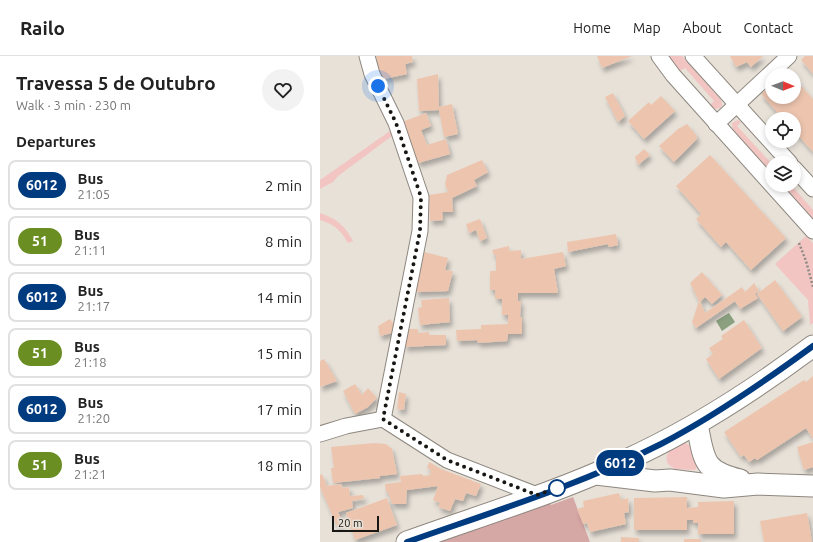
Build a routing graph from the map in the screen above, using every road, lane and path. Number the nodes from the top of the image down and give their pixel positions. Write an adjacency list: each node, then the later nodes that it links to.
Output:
1 (367, 56): 14 (street)
2 (659, 56): 6 (street)
3 (693, 56): 5 (street)
4 (789, 56): 5 (street)
5 (737, 104): 6 (street); 7 (street)
6 (716, 124): 10 (street)
7 (784, 156)
8 (801, 176): 9 (street)
9 (813, 189)
10 (813, 231)
11 (799, 243): 12 (path)
12 (813, 287)
13 (813, 346): 15 (main road)
14 (383, 419): 16 (street); 23 (street)
15 (697, 424): 17 (main road); 18 (main road)
16 (320, 434)
17 (660, 444): 19 (main road); 20 (main road)
18 (706, 462): 20 (main road); 21 (main road)
19 (596, 474): 20 (main road); 23 (main road)
20 (680, 481): 21 (main road)
21 (758, 484): 22 (main road)
22 (813, 486)
23 (537, 495): 24 (main road)
24 (407, 542)

